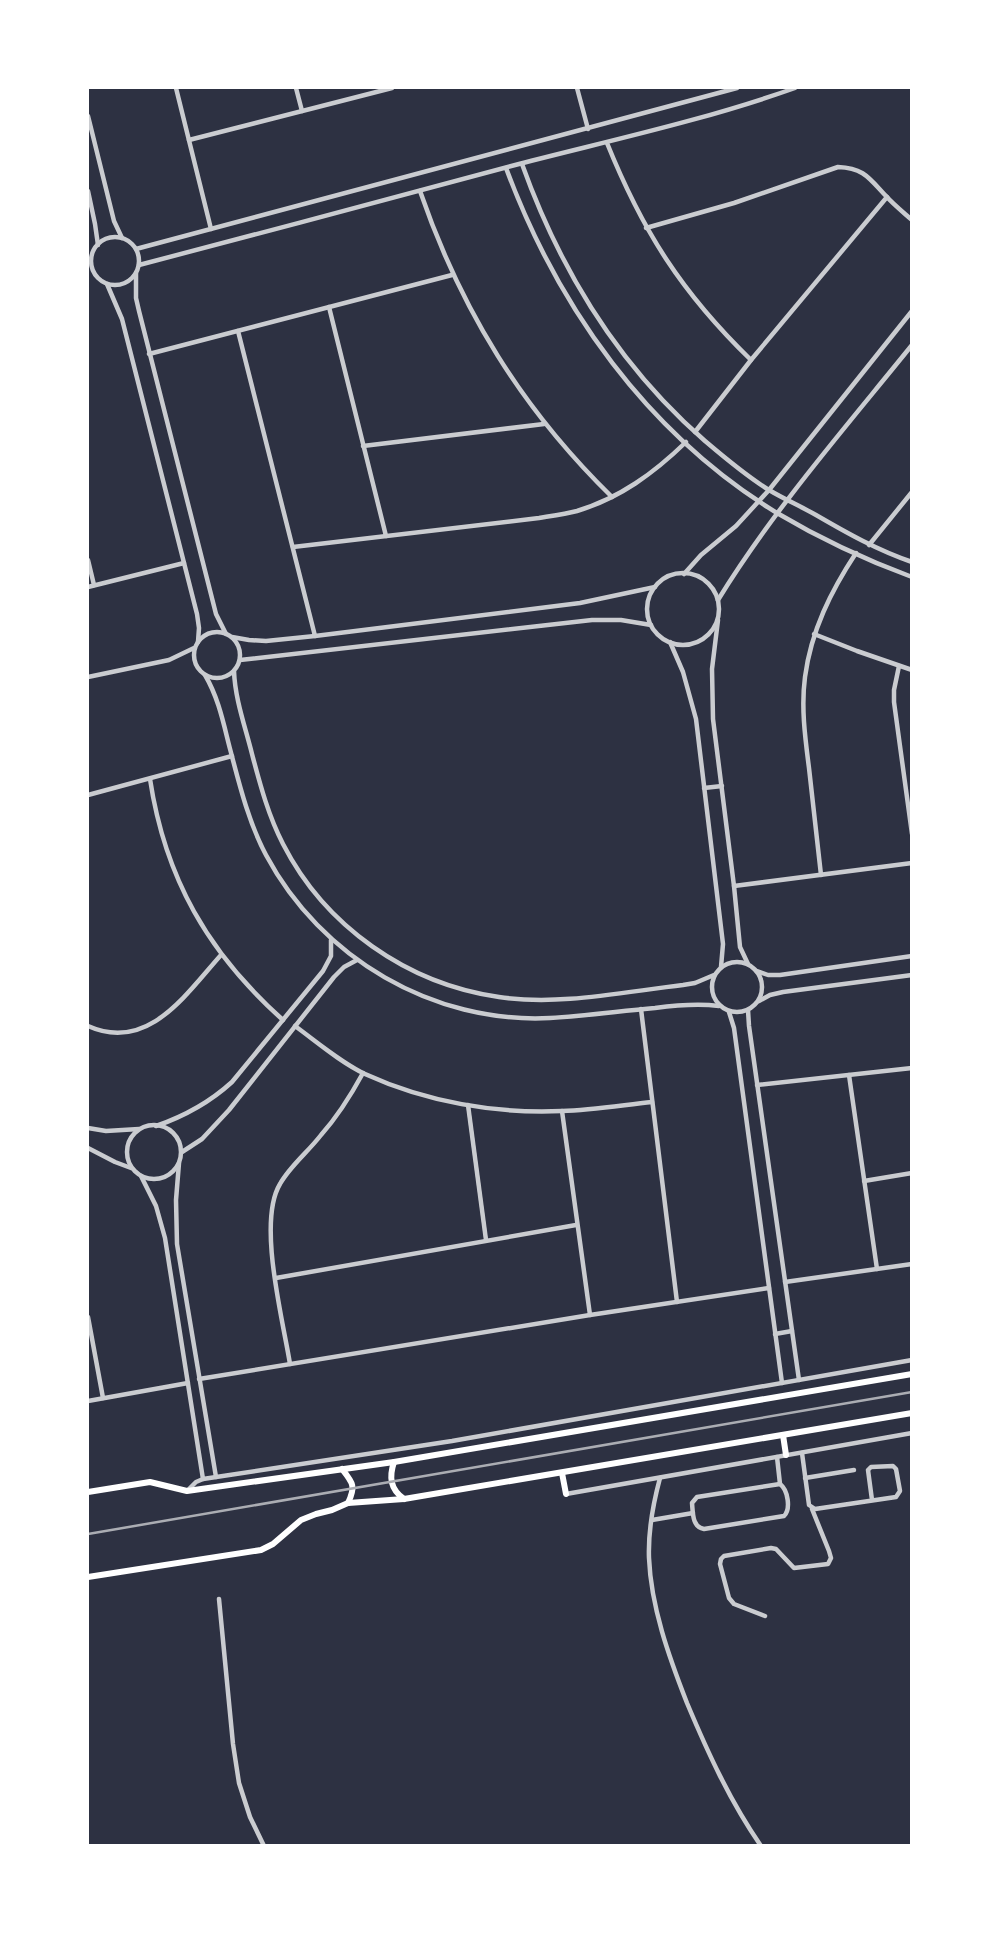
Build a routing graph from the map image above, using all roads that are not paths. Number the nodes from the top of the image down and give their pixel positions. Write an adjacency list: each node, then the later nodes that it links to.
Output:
1 (176, 88): 10 (street)
2 (296, 88): 7 (street)
3 (391, 88): 7 (street)
4 (578, 88): 9 (street)
5 (737, 88): 9 (street)
6 (795, 88): 11 (street)
7 (302, 111): 10 (street)
8 (88, 116): 20 (street)
9 (588, 129): 19 (street)
10 (189, 140): 19 (street)
11 (607, 143): 12 (street); 18 (street)
12 (522, 164): 13 (street); 38 (street)
13 (506, 168): 15 (street); 39 (street)
14 (88, 191): 21 (street)
15 (420, 191): 25 (street); 27 (street)
16 (887, 197): 17 (street); 18 (street); 36 (street)
17 (912, 220)
18 (646, 228): 36 (street)
19 (211, 229): 22 (street)
20 (123, 239): 21 (street); 22 (street)
21 (98, 245): 23 (street)
22 (136, 249): 25 (street)
23 (94, 251): 24 (street); 29 (street)
24 (88, 255)
25 (139, 265): 26 (street)
26 (136, 273): 30 (street); 35 (street)
27 (452, 275): 31 (street); 37 (street)
28 (91, 278): 29 (street)
29 (97, 278): 30 (street)
30 (107, 284): 53 (street)
31 (329, 307): 33 (street); 40 (street)
32 (912, 311): 41 (street)
33 (237, 331): 35 (street); 49 (street)
34 (912, 345): 45 (street)
35 (149, 354): 63 (street)
36 (751, 360): 38 (street)
37 (544, 424): 40 (street); 43 (street)
38 (695, 432): 41 (street)
39 (686, 442): 43 (street); 44 (street)
40 (363, 446): 47 (street)
41 (769, 490): 44 (street); 45 (street)
42 (912, 492): 48 (street)
43 (612, 497): 47 (street)
44 (759, 500): 46 (street); 54 (street)
45 (789, 500): 46 (street); 48 (street)
46 (778, 513): 50 (street); 59 (street)
47 (386, 536): 49 (street)
48 (869, 545): 52 (street)
49 (293, 547): 64 (street)
50 (856, 554): 55 (street); 62 (street)
51 (88, 560): 56 (street)
52 (912, 562)
53 (184, 563): 56 (street); 66 (street)
54 (684, 573): 58 (street); 59 (street)
55 (912, 577)
56 (94, 585): 57 (street)
57 (88, 587)
58 (655, 587): 61 (street); 64 (street)
59 (718, 600): 60 (street)
60 (718, 620): 65 (street); 75 (street)
61 (651, 625): 65 (street); 67 (street)
62 (814, 635): 68 (street); 80 (street)
63 (229, 636): 64 (street); 66 (street); 67 (street)
64 (315, 636)
65 (670, 642): 76 (street)
66 (196, 645): 71 (street); 72 (street)
67 (240, 660): 70 (street)
68 (899, 666): 69 (street); 78 (street)
69 (912, 670)
70 (234, 671): 71 (street); 89 (street)
71 (205, 675): 73 (street)
72 (88, 677)
73 (232, 756): 74 (street); 82 (street)
74 (150, 779): 77 (street); 83 (street)
75 (722, 786): 76 (street); 81 (street)
76 (704, 788): 87 (street)
77 (88, 795)
78 (912, 834)
79 (912, 863): 80 (street)
80 (821, 875): 81 (street)
81 (734, 886): 86 (street)
82 (331, 939): 85 (street); 96 (street)
83 (221, 955): 96 (street); 97 (street)
84 (912, 956): 88 (street)
85 (357, 960): 93 (street); 98 (street)
86 (748, 964): 87 (street); 88 (street)
87 (721, 967): 89 (street)
88 (757, 971): 91 (street)
89 (714, 975): 92 (street)
90 (912, 975): 91 (street)
91 (758, 1001): 94 (street)
92 (719, 1006): 93 (street); 95 (street)
93 (641, 1009): 103 (street)
94 (748, 1010): 95 (street); 102 (street)
95 (729, 1012): 122 (street)
96 (283, 1020): 106 (street)
97 (88, 1026)
98 (295, 1026): 100 (street); 110 (street)
99 (912, 1068): 101 (street)
100 (363, 1073): 104 (street); 120 (street)
101 (849, 1075): 102 (street); 115 (street)
102 (757, 1085): 121 (street)
103 (653, 1102): 105 (street); 123 (street)
104 (468, 1105): 105 (street); 117 (street)
105 (562, 1111): 116 (street)
106 (156, 1125): 108 (street); 110 (street)
107 (88, 1128): 108 (street)
108 (143, 1128): 112 (street)
109 (88, 1148): 112 (street)
110 (182, 1152): 111 (street)
111 (179, 1163): 114 (street); 131 (street)
112 (132, 1168): 114 (street)
113 (912, 1173): 115 (street)
114 (141, 1176): 133 (street)
115 (864, 1181): 119 (street)
116 (576, 1225): 117 (street); 124 (street)
117 (486, 1240): 120 (street)
118 (912, 1264): 119 (street)
119 (877, 1269): 121 (street)
120 (275, 1278): 129 (street)
121 (785, 1282): 126 (street)
122 (769, 1288): 123 (street); 127 (street)
123 (677, 1302): 124 (street)
124 (590, 1315): 129 (street)
125 (88, 1317): 135 (street)
126 (792, 1331): 127 (street); 132 (street)
127 (775, 1334): 134 (street)
128 (912, 1360): 132 (street)
129 (290, 1364): 131 (street)
130 (912, 1374): 143 (main road)
131 (200, 1379): 147 (street)
132 (799, 1380): 134 (street)
133 (188, 1383): 135 (street); 150 (street)
134 (782, 1383): 147 (street)
135 (103, 1398): 136 (street)
136 (88, 1401)
137 (912, 1413): 139 (main road)
138 (912, 1433): 140 (street)
139 (783, 1435): 141 (main road); 146 (main road)
140 (802, 1452): 141 (street); 149 (street)
141 (786, 1455): 142 (street)
142 (777, 1457): 148 (street); 151 (street)
143 (394, 1462): 144 (main road); 155 (main road)
144 (342, 1469): 152 (main road); 157 (main road)
145 (854, 1470): 149 (street)
146 (562, 1473): 154 (main road); 155 (main road)
147 (216, 1477): 150 (street)
148 (660, 1478): 154 (street); 160 (street)
149 (805, 1478): 158 (street)
150 (203, 1479): 152 (street)
151 (780, 1484): 159 (street); 159 (street)
152 (187, 1491): 153 (main road)
153 (88, 1492)
154 (566, 1494)
155 (404, 1499): 157 (main road)
156 (872, 1500): 156 (street); 158 (street)
157 (348, 1503): 161 (main road)
158 (812, 1509): 163 (street)
159 (693, 1514): 160 (street)
160 (652, 1520): 165 (street)
161 (88, 1577)
162 (219, 1599): 164 (street)
163 (765, 1616)
164 (264, 1846)
165 (761, 1846)

